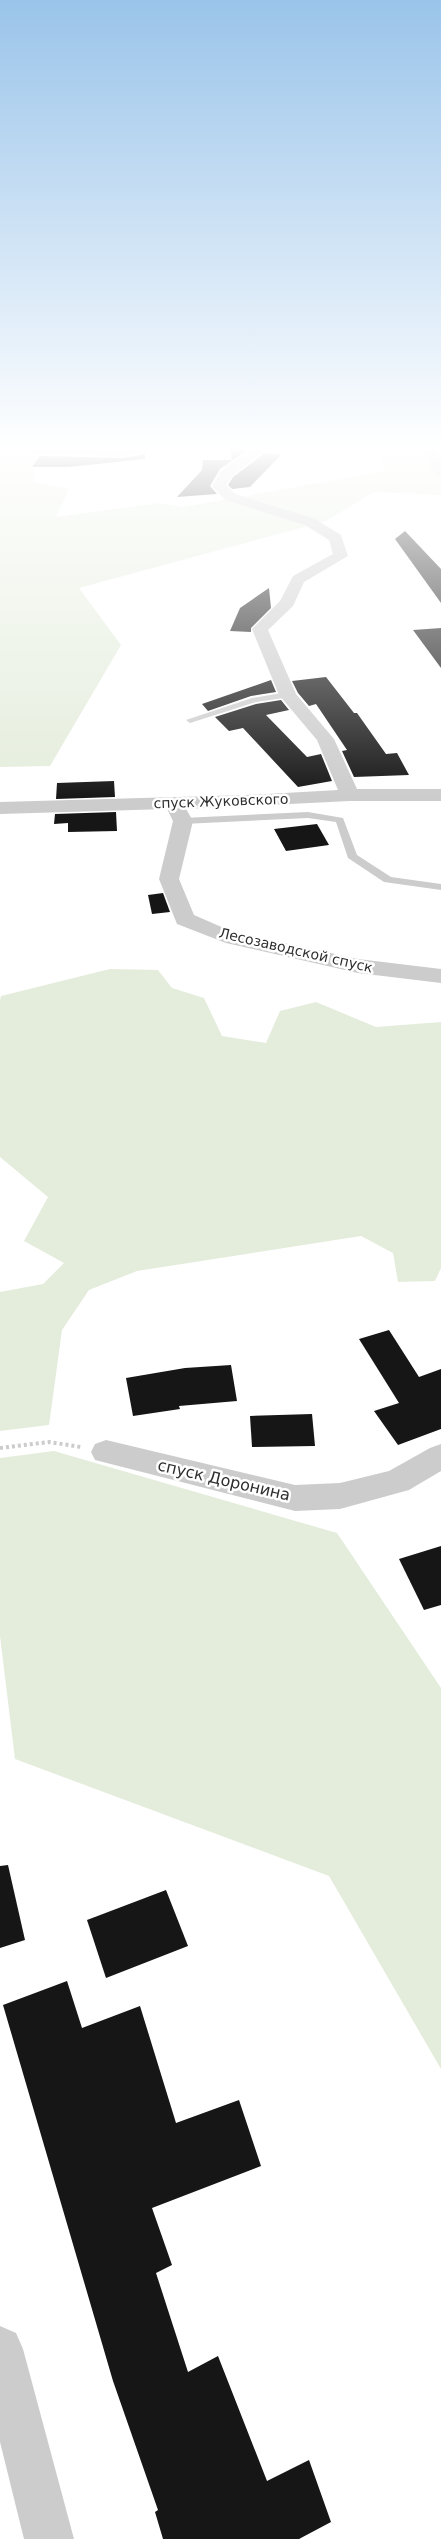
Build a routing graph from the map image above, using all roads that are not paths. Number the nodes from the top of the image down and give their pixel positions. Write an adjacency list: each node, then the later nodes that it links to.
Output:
1 (328, 562): 2 (street)
2 (288, 695): 3 (lane); 5 (street)
3 (190, 720)
4 (441, 794): 5 (street, спуск Жуковского)
5 (350, 795): 7 (street, спуск Жуковского)
6 (0, 808): 7 (street, спуск Жуковского)
7 (178, 812): 8 (lane); 9 (street, Лесозаводской спуск)
8 (441, 887)
9 (441, 976)
10 (106, 1452): 11 (street, спуск Доронина)
11 (441, 1456)
12 (0, 2349): 13 (street)
13 (49, 2539)

